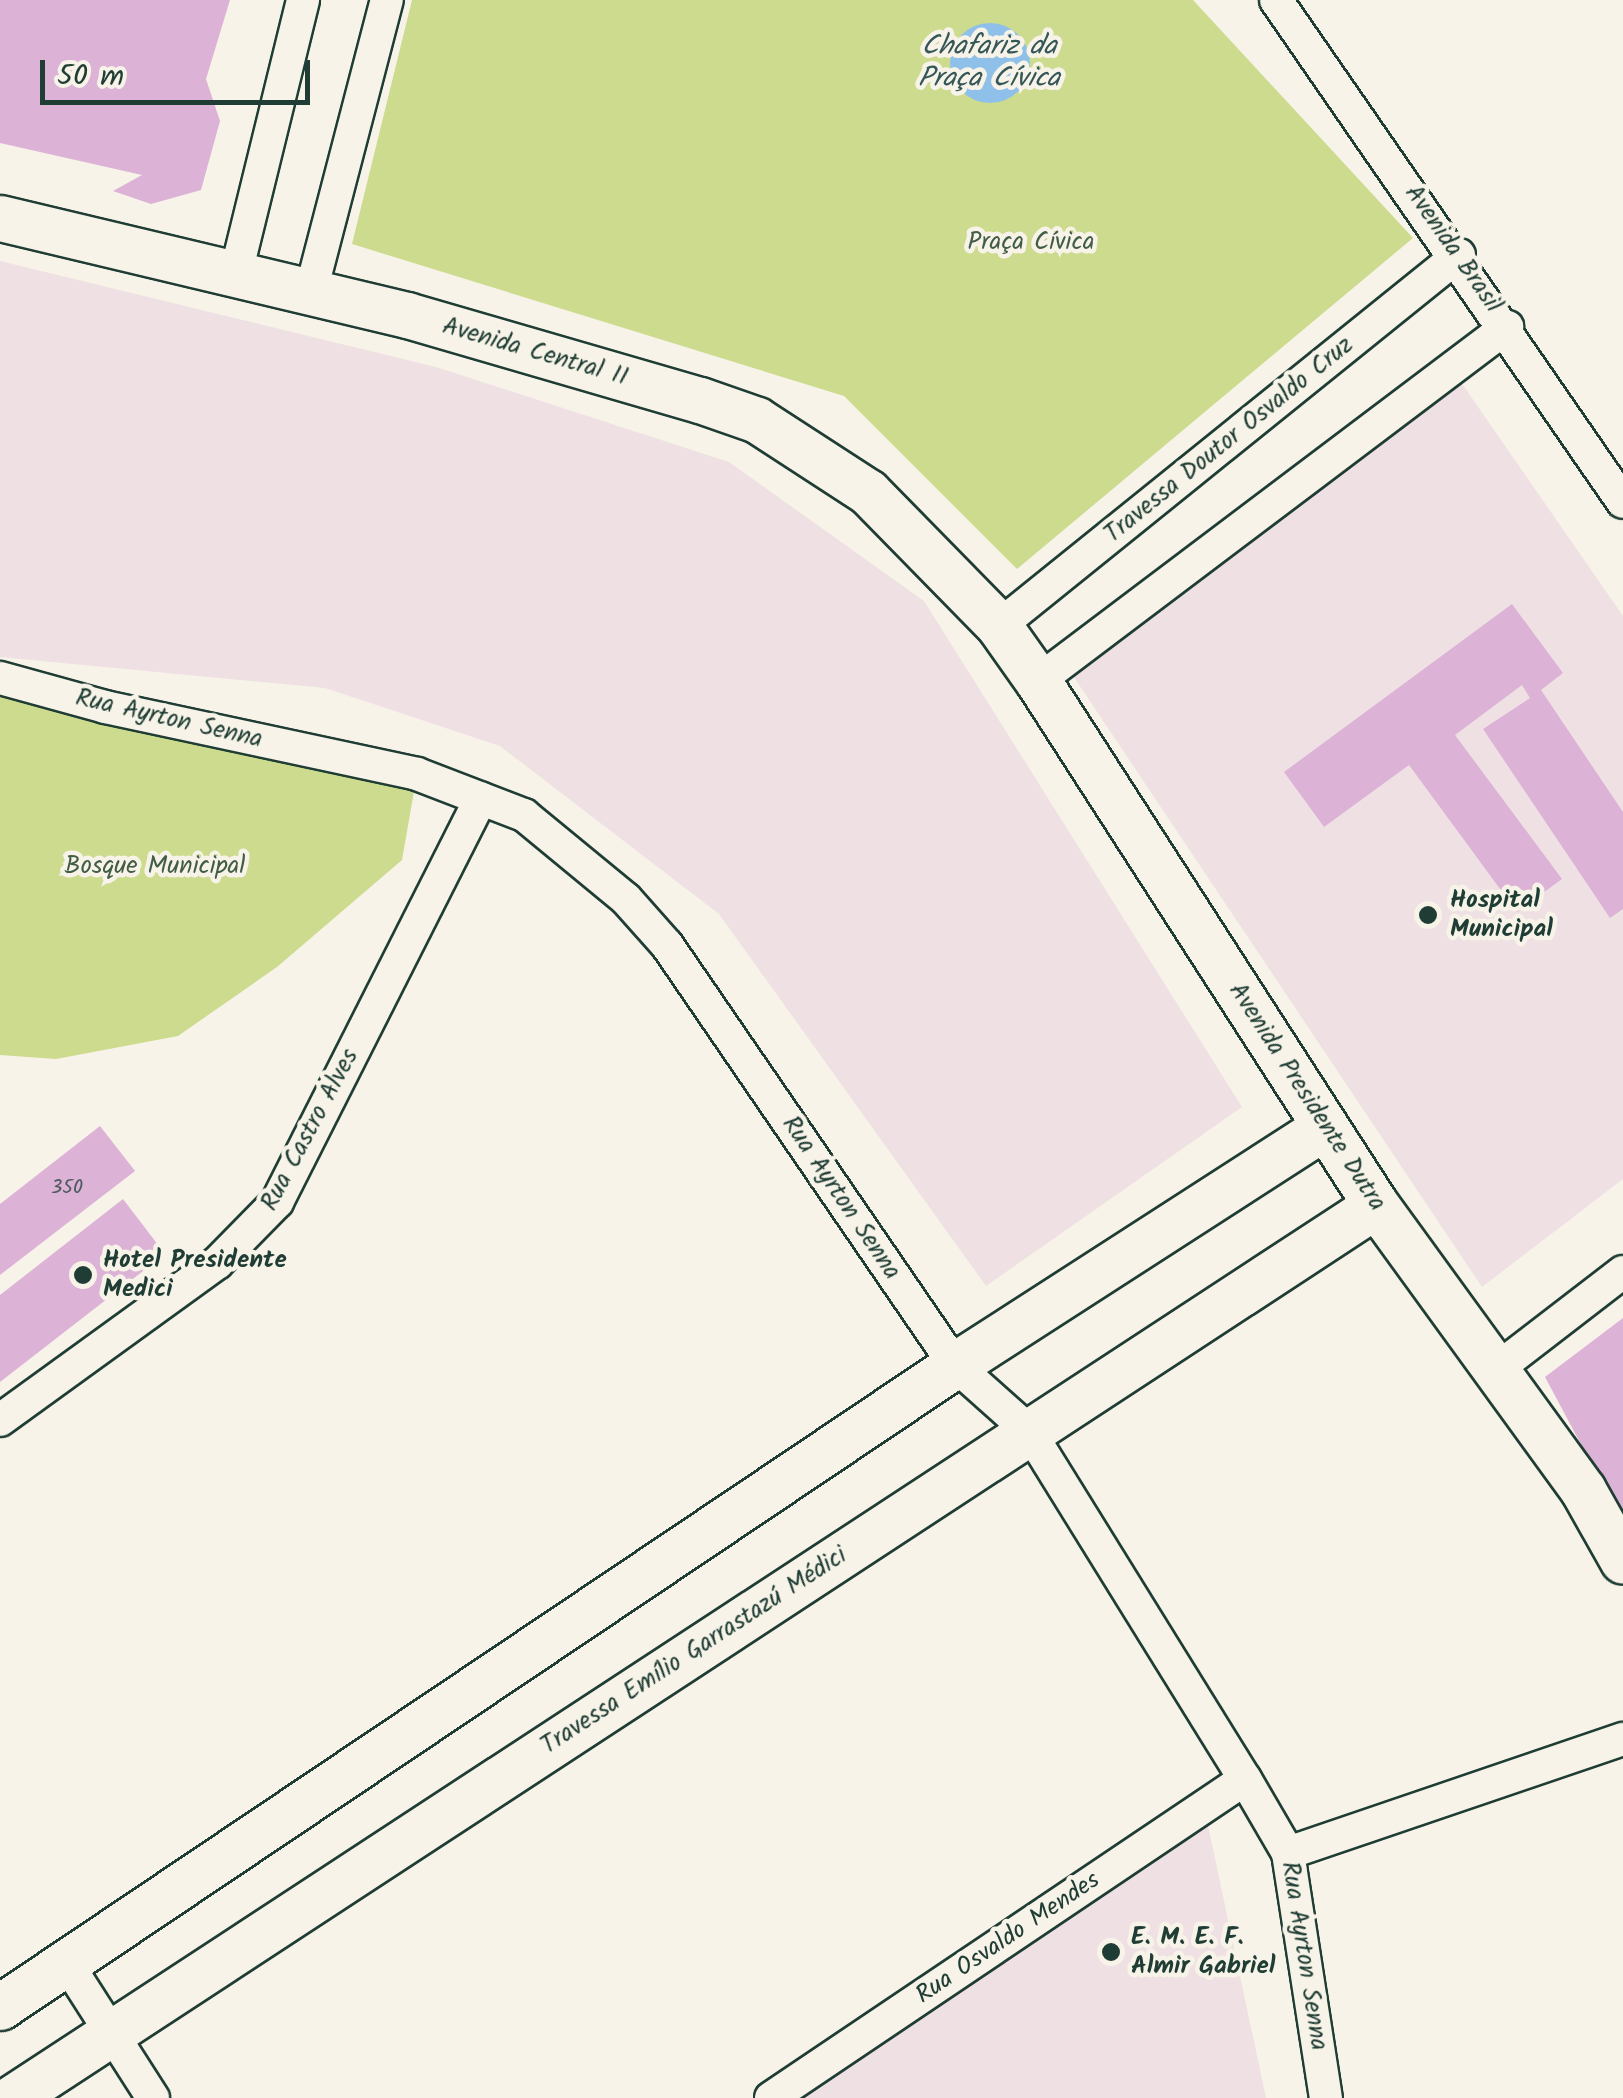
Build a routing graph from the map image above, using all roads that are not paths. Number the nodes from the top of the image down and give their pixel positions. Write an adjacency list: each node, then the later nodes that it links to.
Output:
1 (303, 0): 6 (street)
2 (388, 0): 7 (street)
3 (1276, 0): 5 (street, Avenida Brasil)
4 (0, 218): 6 (street, Avenida Central II)
5 (1459, 256): 8 (street, Avenida Brasil); 10 (street, Travessa Doutor Osvaldo Cruz)
6 (236, 273): 7 (street, Avenida Central II)
7 (311, 290): 10 (street, Avenida Central II)
8 (1507, 328): 9 (street, Avenida Brasil); 12 (street)
9 (1623, 502)
10 (1000, 626): 12 (street, Avenida Presidente Dutra)
11 (0, 678): 13 (street, Rua Ayrton Senna)
12 (1038, 680): 14 (street, Avenida Presidente Dutra)
13 (481, 799): 17 (street, Rua Ayrton Senna); 19 (street, Rua Castro Alves)
14 (1326, 1127): 15 (street, Avenida Presidente Dutra); 17 (street)
15 (1376, 1205): 18 (street, Avenida Presidente Dutra); 20 (street, Travessa Emílio Garrastazú Médici)
16 (1623, 1272): 18 (street)
17 (955, 1365): 20 (street, Rua Ayrton Senna); 25 (street)
18 (1493, 1372): 21 (street, Avenida Presidente Dutra)
19 (0, 1420)
20 (1028, 1431): 23 (street, Rua Ayrton Senna); 27 (street, Travessa Emílio Garrastazú Médici)
21 (1623, 1561)
22 (1623, 1739): 24 (street)
23 (1245, 1779): 24 (street, Rua Ayrton Senna); 30 (street, Rua Osvaldo Mendes)
24 (1288, 1852): 31 (street, Rua Ayrton Senna)
25 (68, 1965): 26 (street); 27 (street)
26 (0, 2007)
27 (111, 2035): 28 (street, Travessa Emílio Garrastazú Médici); 29 (street)
28 (12, 2098)
29 (154, 2098)
30 (771, 2098)
31 (1326, 2098)

